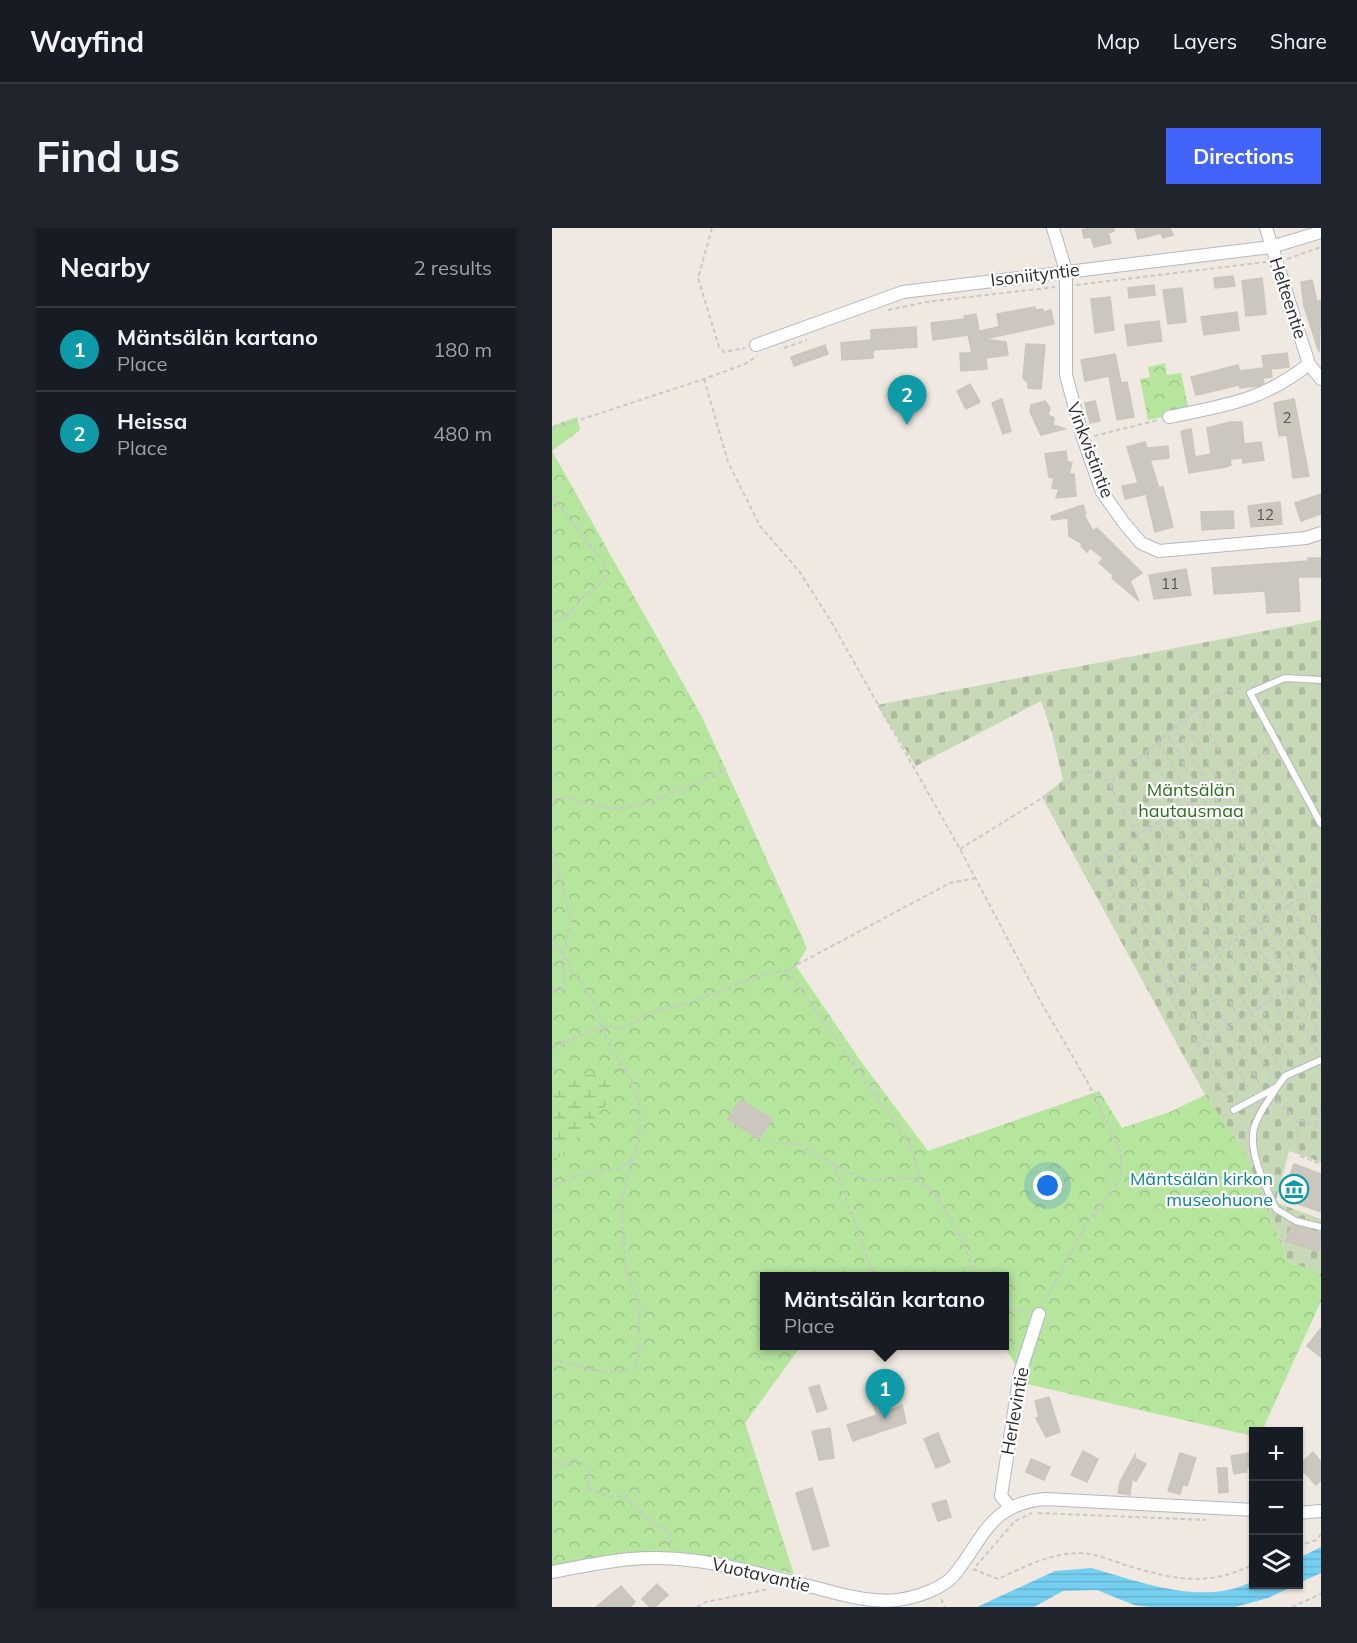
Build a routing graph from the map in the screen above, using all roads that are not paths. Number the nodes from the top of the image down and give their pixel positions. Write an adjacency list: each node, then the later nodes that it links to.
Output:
1 (1053, 228): 5 (street, Vinkvistintie)
2 (1266, 228): 4 (street, Helteentie)
3 (1321, 232): 4 (street, Isoniityntie)
4 (1271, 247): 5 (street, Isoniityntie); 7 (street, Helteentie)
5 (1066, 271): 6 (street, Isoniityntie); 10 (street, Vinkvistintie)
6 (761, 343)
7 (1309, 364): 8 (street, Helteentie); 9 (street)
8 (1321, 380)
9 (1169, 417)
10 (1321, 533)
11 (1321, 680): 12 (lane)
12 (1321, 824)
13 (1321, 1060): 14 (lane)
14 (1277, 1088): 15 (lane); 16 (lane)
15 (1234, 1110)
16 (1321, 1227)
17 (1039, 1314): 18 (street, Herlevintie)
18 (1010, 1506): 19 (street, Vuotavantie); 22 (street, Vuotavantie)
19 (1249, 1510)
20 (1321, 1511): 21 (street)
21 (1303, 1513)
22 (552, 1572)

